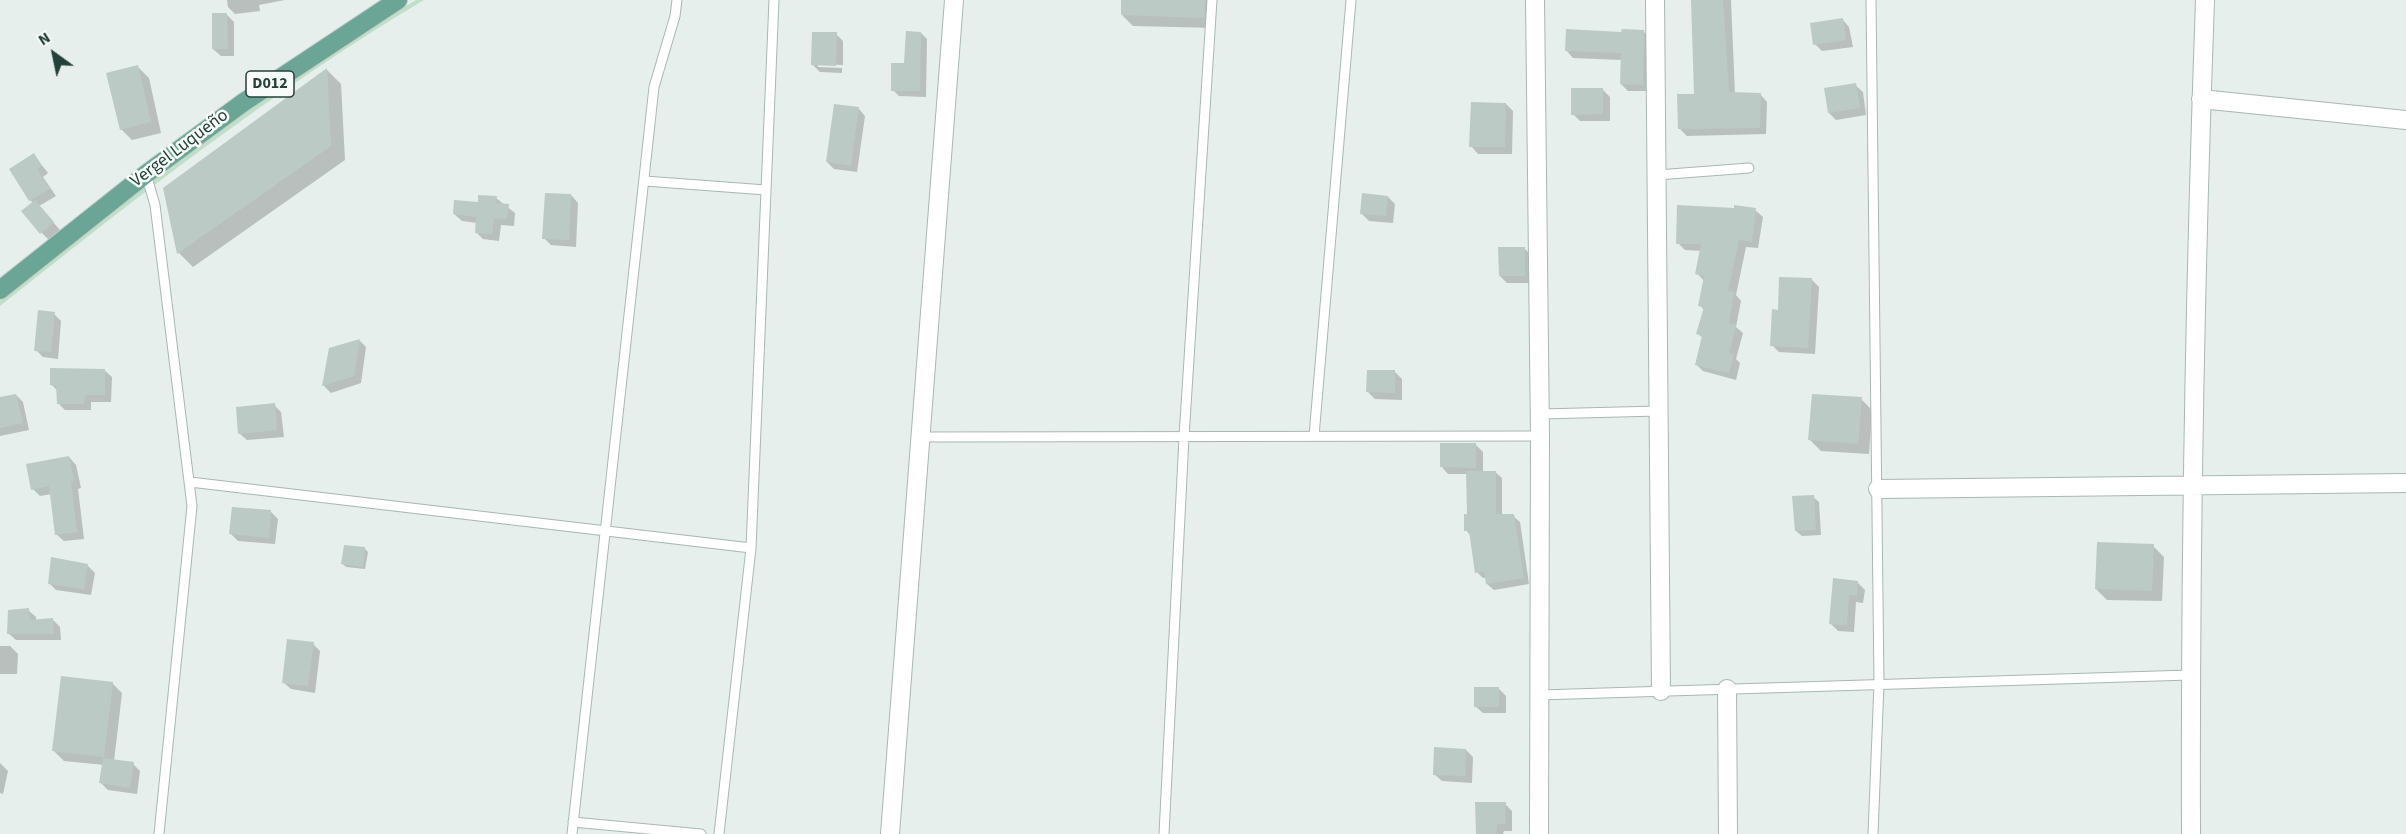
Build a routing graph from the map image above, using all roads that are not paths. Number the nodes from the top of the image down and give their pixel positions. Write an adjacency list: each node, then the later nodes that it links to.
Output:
1 (398, 0): 14 (main road, Vergel Luqueño / D012)
2 (677, 0): 16 (lane)
3 (774, 0): 17 (lane)
4 (954, 0): 23 (street)
5 (1212, 0): 24 (lane)
6 (1351, 0): 21 (lane)
7 (1535, 0): 20 (street)
8 (1655, 0): 15 (street)
9 (1871, 0): 28 (lane)
10 (2205, 0): 11 (street)
11 (2201, 99): 12 (street); 27 (street)
12 (2406, 120)
13 (1749, 168): 15 (lane)
14 (146, 174): 18 (main road, Vergel Luqueño / D012); 25 (lane)
15 (1657, 175): 19 (street)
16 (645, 181): 17 (lane); 29 (lane)
17 (766, 190): 30 (lane)
18 (0, 290)
19 (1659, 411): 20 (lane); 34 (street)
20 (1540, 414): 22 (street)
21 (1314, 436): 22 (lane); 24 (lane)
22 (1540, 436): 35 (street)
23 (922, 437): 24 (lane); 41 (street)
24 (1184, 437): 42 (lane)
25 (190, 482): 29 (lane); 37 (lane)
26 (2406, 483): 27 (street)
27 (2193, 486): 28 (street); 31 (street)
28 (1878, 489): 32 (lane)
29 (607, 532): 30 (lane); 36 (lane)
30 (751, 548): 40 (lane)
31 (2190, 675): 32 (lane); 46 (street)
32 (1880, 684): 33 (lane); 45 (lane)
33 (1726, 689): 34 (lane); 44 (street)
34 (1661, 691): 35 (lane)
35 (1539, 695): 43 (street)
36 (573, 822): 38 (lane); 39 (lane)
37 (159, 834)
38 (572, 834)
39 (701, 834)
40 (719, 834)
41 (890, 834)
42 (1164, 834)
43 (1539, 834)
44 (1728, 834)
45 (1873, 834)
46 (2191, 834)

